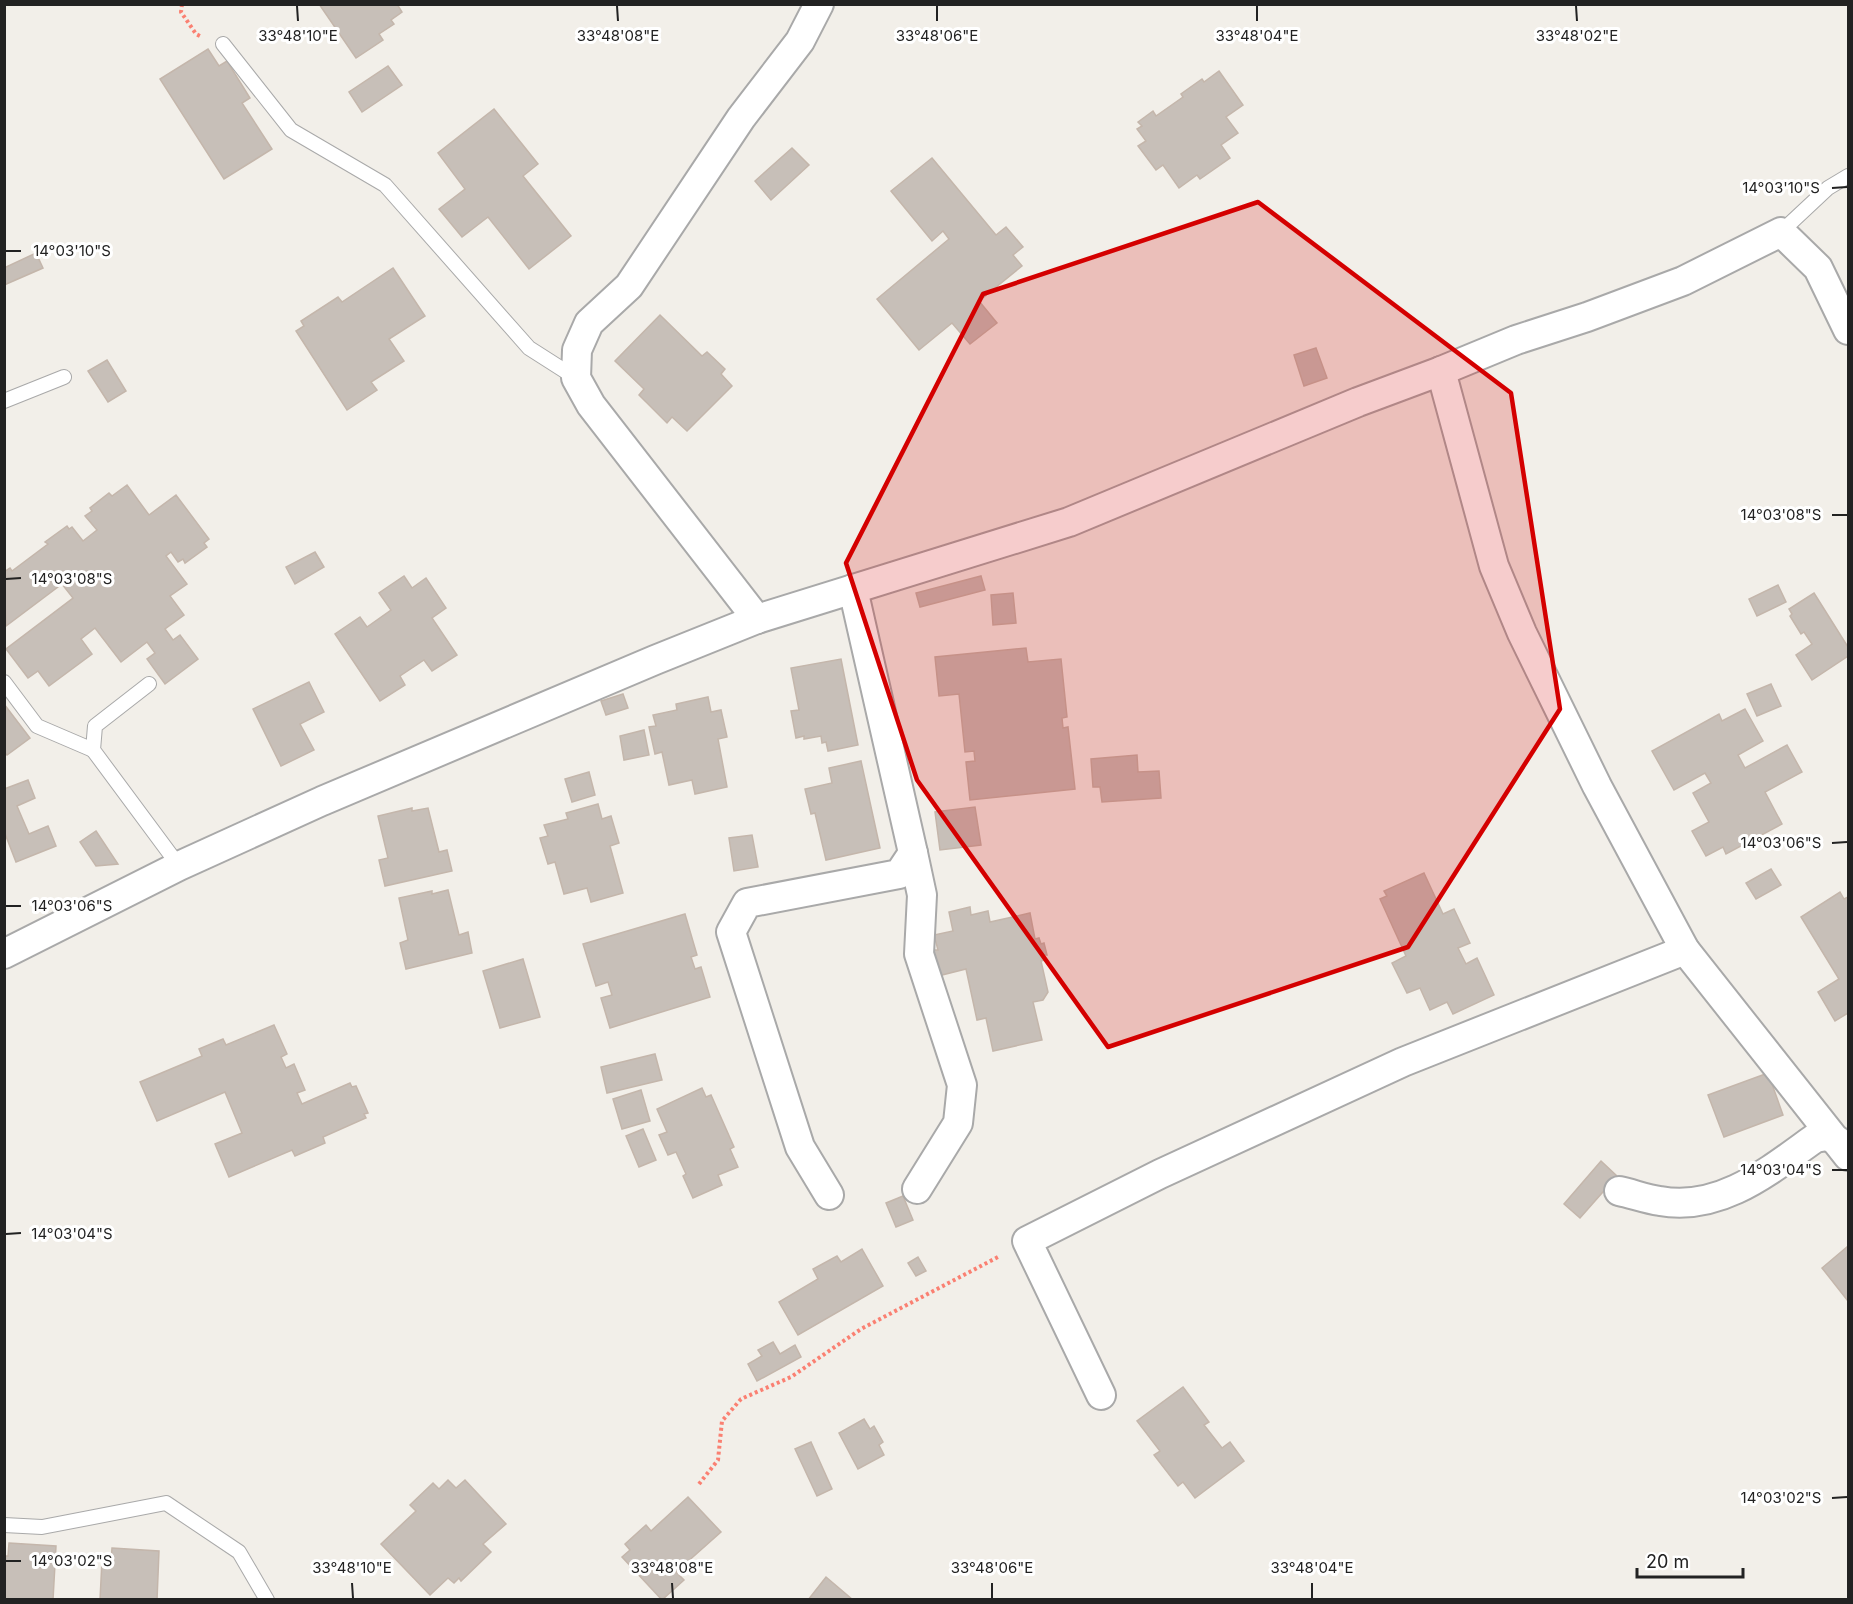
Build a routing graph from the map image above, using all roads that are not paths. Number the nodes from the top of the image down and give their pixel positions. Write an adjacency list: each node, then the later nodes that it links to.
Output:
1 (819, 4): 8 (street)
2 (223, 44): 8 (lane)
3 (1848, 176): 4 (lane)
4 (1781, 232): 5 (street); 6 (street)
5 (1848, 330)
6 (1441, 371): 10 (street); 17 (street)
7 (64, 377): 9 (lane)
8 (576, 378): 11 (street)
9 (4, 401)
10 (853, 589): 11 (street); 15 (street)
11 (757, 619): 16 (street)
12 (4, 682): 14 (lane)
13 (149, 684): 14 (lane)
14 (93, 750): 16 (lane)
15 (913, 853): 20 (street); 22 (street)
16 (179, 867): 18 (street)
17 (1685, 950): 19 (street); 23 (street)
18 (4, 954)
19 (1843, 1148): 21 (street)
20 (917, 1189)
21 (1619, 1191)
22 (829, 1195)
23 (1101, 1395)
24 (4, 1525): 25 (lane)
25 (267, 1599)

